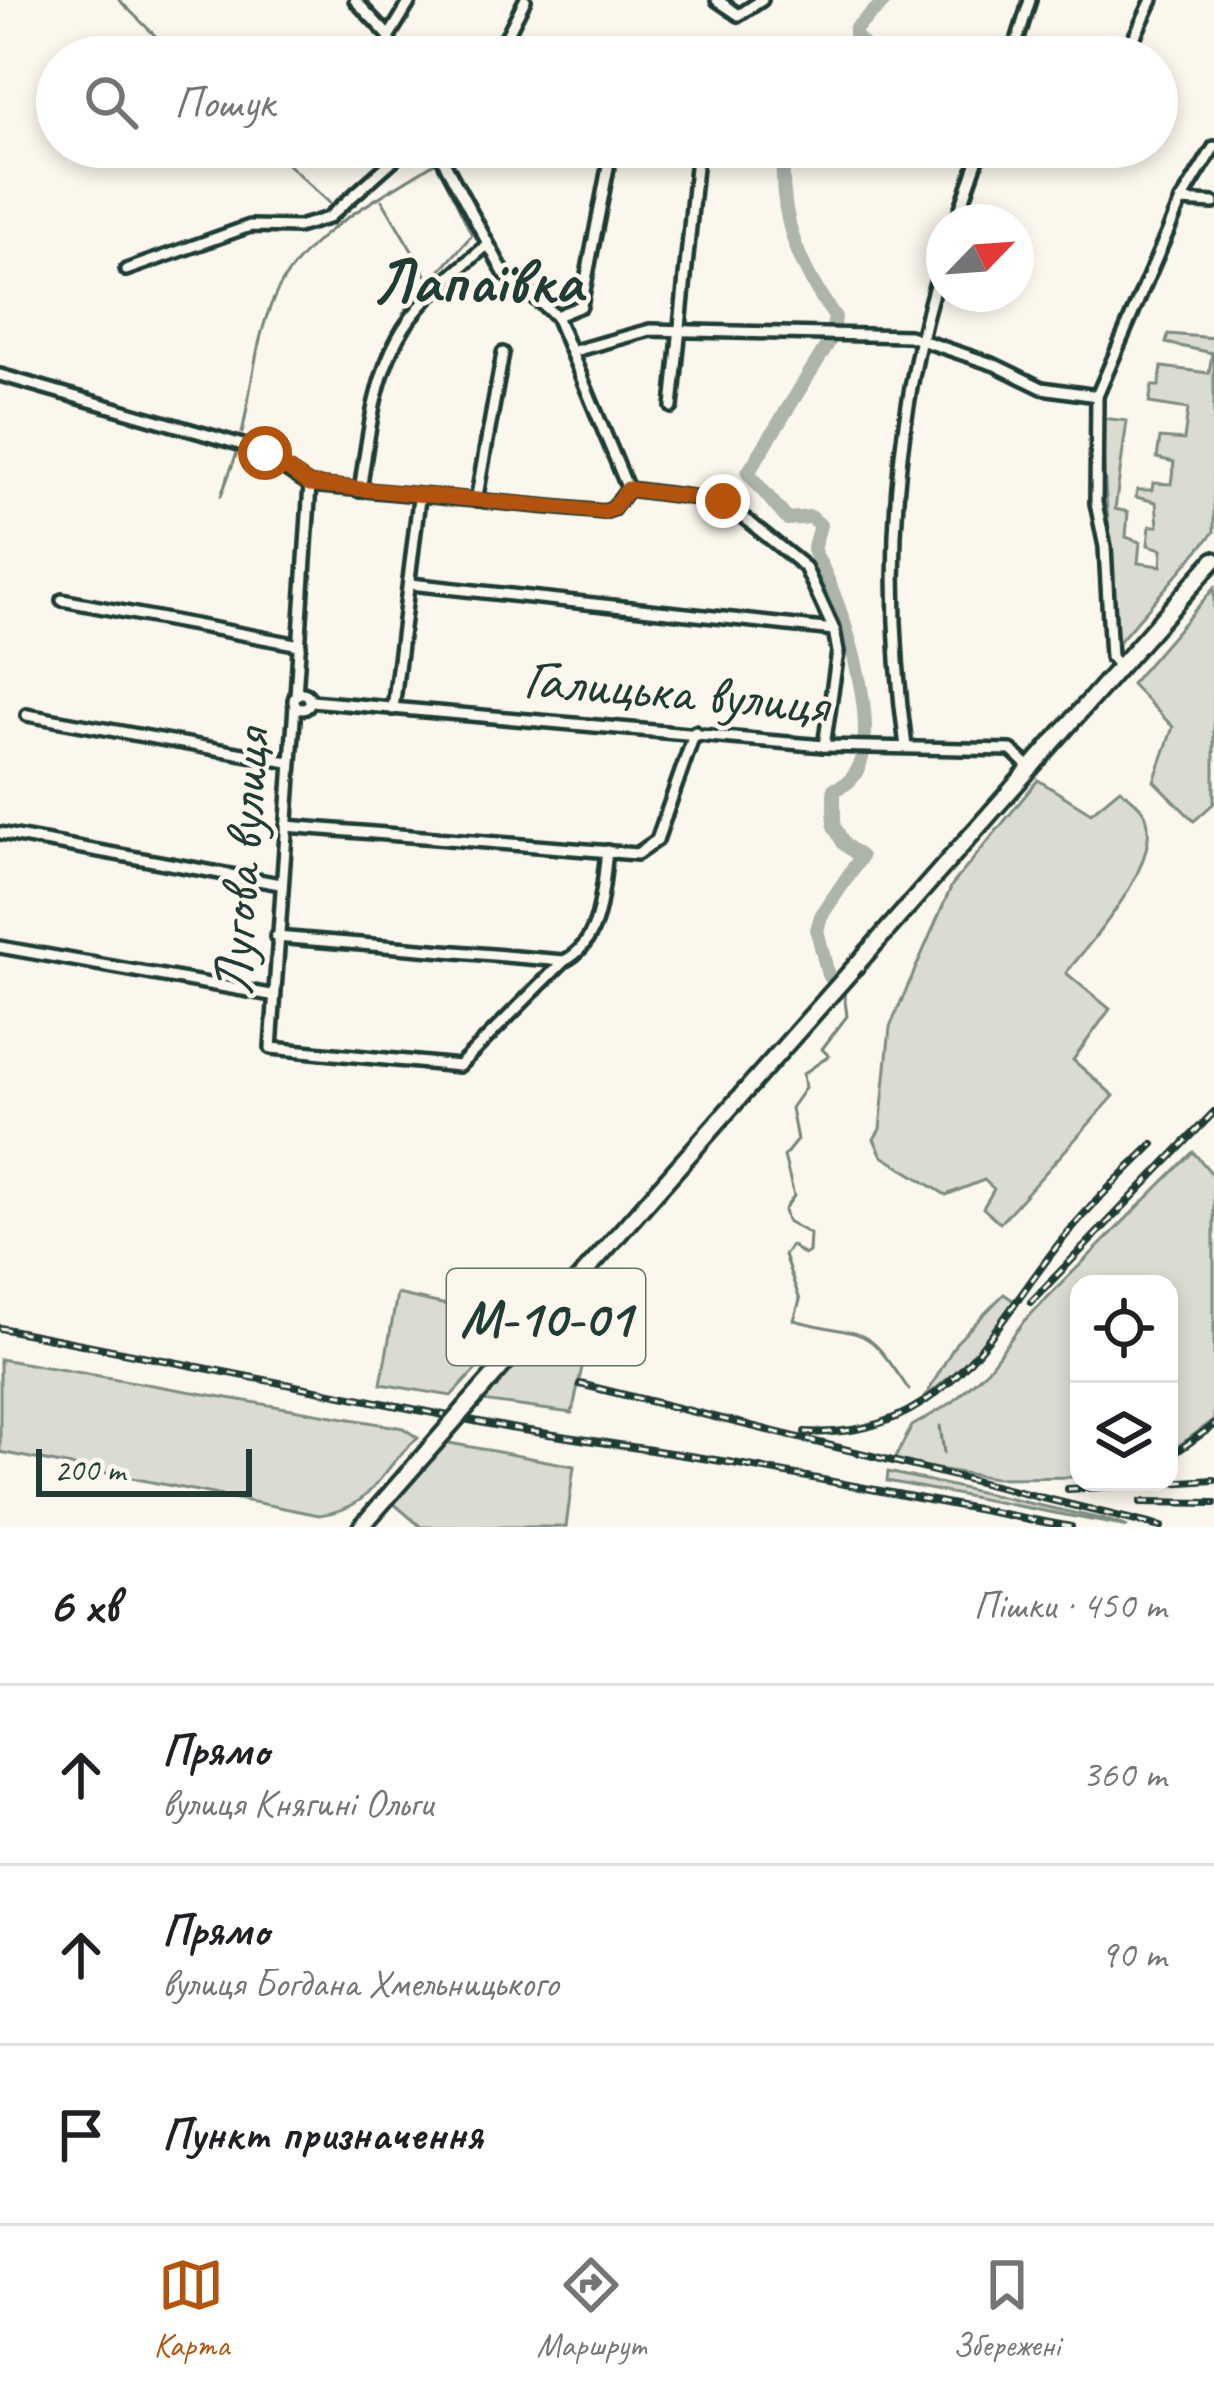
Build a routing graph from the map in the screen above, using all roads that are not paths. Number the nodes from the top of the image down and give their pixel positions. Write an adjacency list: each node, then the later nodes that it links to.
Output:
1 (355, 0): 8 (street)
2 (411, 0): 8 (street)
3 (525, 0): 9 (street)
4 (717, 0): 5 (street)
5 (762, 0)
6 (1030, 0): 10 (street)
7 (1152, 0): 11 (street)
8 (389, 36)
9 (507, 36)
10 (1019, 36)
11 (1135, 36)
12 (1214, 147): 18 (street)
13 (384, 168): 22 (street)
14 (448, 168): 21 (street)
15 (608, 168): 24 (street)
16 (696, 168): 25 (street)
17 (975, 168): 20 (street)
18 (1181, 201): 19 (street); 30 (street)
19 (1214, 203)
20 (962, 204)
21 (488, 244): 24 (street); 34 (street)
22 (126, 270)
23 (926, 312): 26 (street)
24 (556, 316): 27 (street)
25 (677, 329): 26 (street); 27 (street); 31 (street)
26 (917, 340): 30 (street); 48 (street)
27 (574, 351): 33 (street)
28 (503, 353): 36 (street)
29 (0, 375): 32 (street)
30 (1097, 396): 42 (street)
31 (672, 407)
32 (310, 484): 34 (street); 41 (street, Лугова вулиця)
33 (628, 489): 36 (street); 40 (street)
34 (360, 490): 35 (street)
35 (419, 499): 36 (street); 38 (street)
36 (476, 501)
37 (1214, 560): 42 (highway, М-10-01)
38 (410, 584): 40 (street); 44 (street)
39 (62, 600): 41 (street)
40 (834, 630): 47 (street)
41 (300, 645): 43 (street, Лугова вулиця)
42 (1119, 666): 50 (highway, М-10-01)
43 (296, 700): 44 (street, Галицька вулиця); 49 (street, Лугова вулиця)
44 (394, 710): 46 (street, Галицька вулиця)
45 (27, 715): 49 (street)
46 (694, 732): 47 (street, Галицька вулиця); 53 (street)
47 (824, 746): 48 (street, Галицька вулиця)
48 (906, 747): 50 (street, Галицька вулиця)
49 (288, 762): 51 (street, Лугова вулиця)
50 (1028, 766): 59 (highway, М-10-01, bridge)
51 (286, 826): 53 (street); 54 (street, Лугова вулиця)
52 (0, 833): 54 (street)
53 (607, 851): 57 (street)
54 (280, 884): 55 (street, Лугова вулиця)
55 (276, 937): 57 (street); 58 (street, Лугова вулиця)
56 (0, 946): 58 (street)
57 (564, 961): 58 (street, Лугова вулиця)
58 (271, 995)
59 (361, 1527)

